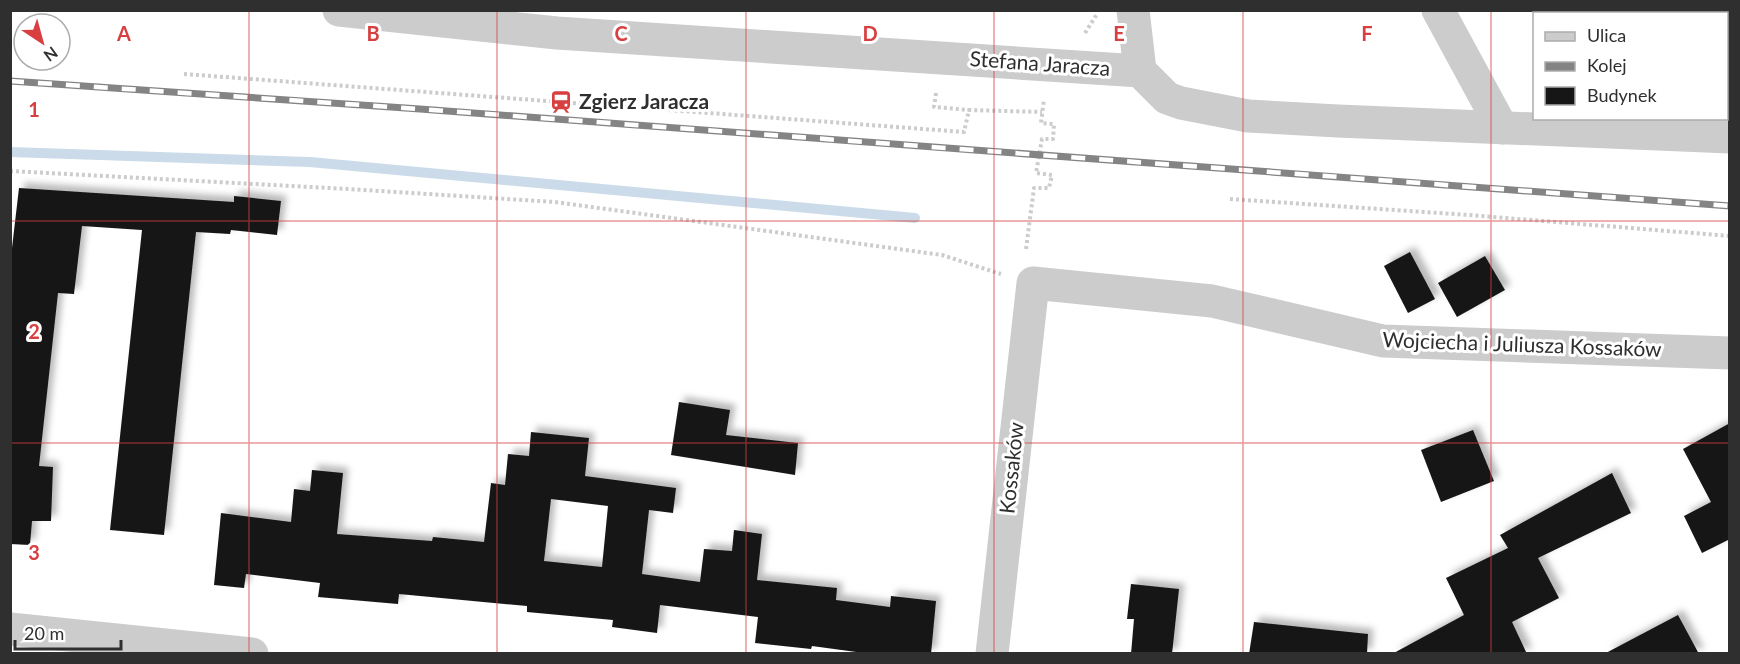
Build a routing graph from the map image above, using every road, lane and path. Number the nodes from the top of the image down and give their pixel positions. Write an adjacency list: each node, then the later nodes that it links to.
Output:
1 (339, 10): 4 (street, Stefana Jaracza)
2 (1133, 10): 6 (street)
3 (1438, 10): 11 (street)
4 (559, 22): 5 (street, Stefana Jaracza)
5 (1062, 66): 6 (street, Stefana Jaracza); 10 (path)
6 (1140, 71): 11 (street, Stefana Jaracza)
7 (184, 74): 9 (path)
8 (936, 93): 9 (path)
9 (969, 110): 10 (path)
10 (1042, 112): 16 (path)
11 (1502, 128): 12 (street, Stefana Jaracza)
12 (1730, 137)
13 (10, 171): 16 (path)
14 (1230, 199): 15 (path)
15 (1730, 236)
16 (1017, 278): 17 (street, Wojciecha i Juliusza Kossaków); 20 (street, Kossaków)
17 (1730, 354)
18 (10, 629): 19 (street)
19 (252, 654)
20 (992, 654)

